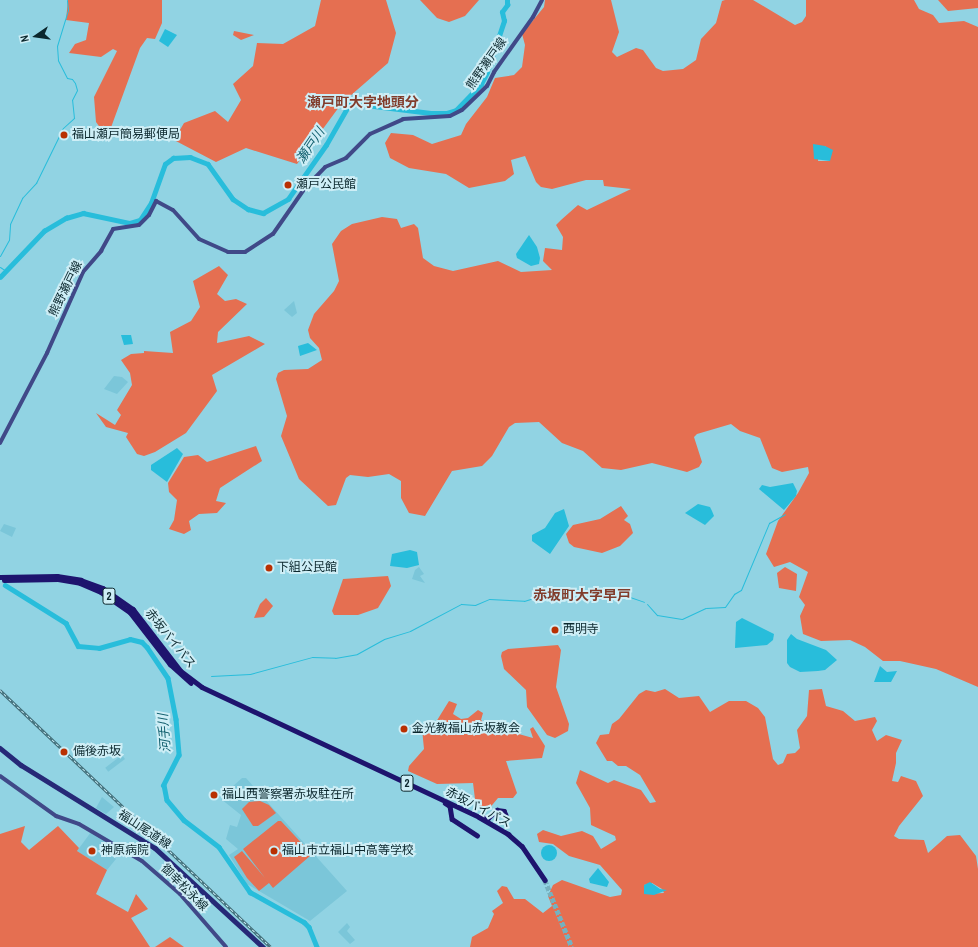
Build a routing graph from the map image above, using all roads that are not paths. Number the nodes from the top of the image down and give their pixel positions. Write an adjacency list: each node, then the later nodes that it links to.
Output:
1 (542, 0): 2 (main road, 熊野瀬戸線)
2 (0, 443)
3 (0, 577): 5 (highway, 赤坂バイパス / 2)
4 (0, 580): 5 (highway, 赤坂バイパス / 2)
5 (229, 701): 6 (highway, 赤坂バイパス / 2)
6 (287, 728): 9 (highway, 赤坂バイパス / 2); 10 (highway, 赤坂バイパス / 2)
7 (0, 748): 20 (main road, 福山尾道線)
8 (0, 776): 19 (main road, 御幸松永線)
9 (444, 802): 11 (highway); 14 (highway, 赤坂バイパス / 2)
10 (454, 805): 13 (highway); 15 (highway, 赤坂バイパス / 2)
11 (450, 815): 14 (highway); 16 (highway)
12 (506, 815): 13 (highway)
13 (491, 816): 15 (highway)
14 (478, 818): 17 (highway, 赤坂バイパス / 2)
15 (497, 827): 17 (highway, 赤坂バイパス / 2)
16 (477, 834)
17 (521, 847): 18 (highway, 赤坂バイパス / 2)
18 (531, 858)
19 (226, 947)
20 (263, 947)

